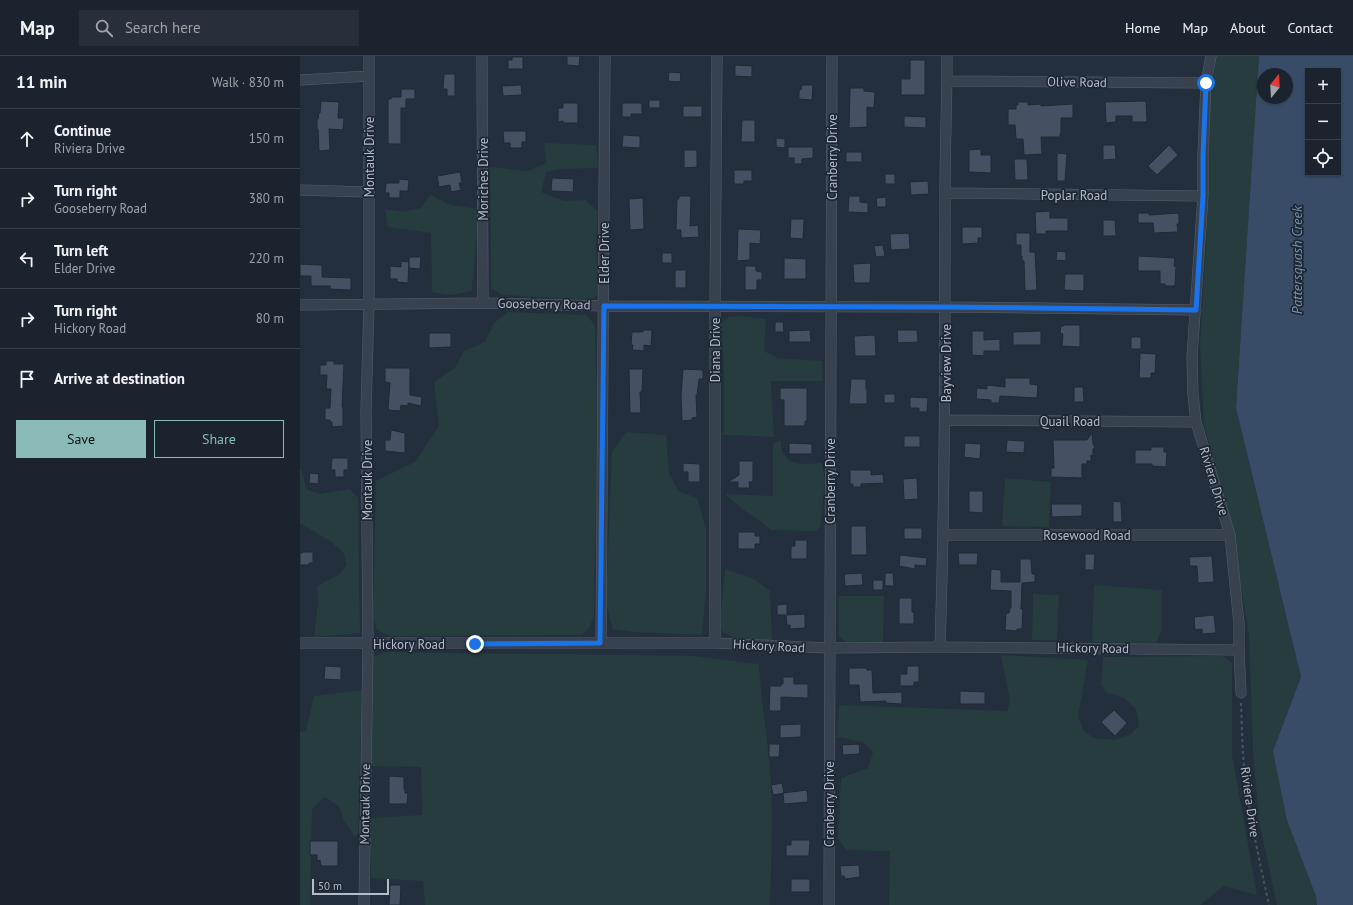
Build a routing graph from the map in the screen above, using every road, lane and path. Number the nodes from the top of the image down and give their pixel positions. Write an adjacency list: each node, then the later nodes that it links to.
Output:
1 (369, 56): 8 (street, Montauk Drive)
2 (482, 56): 16 (street, Moriches Drive)
3 (605, 56): 20 (street, Elder Drive)
4 (717, 56): 19 (street, Diana Drive)
5 (832, 56): 21 (street, Cranberry Drive)
6 (947, 56): 10 (street, Bayview Drive)
7 (1211, 56): 11 (street, Riviera Drive)
8 (369, 76): 9 (street); 13 (street, Montauk Drive)
9 (300, 80)
10 (947, 80): 11 (street, Olive Road); 14 (street, Bayview Drive)
11 (1206, 83): 15 (street, Riviera Drive)
12 (300, 190): 13 (street)
13 (368, 192): 18 (street, Montauk Drive)
14 (945, 194): 15 (street, Poplar Road); 22 (street, Bayview Drive)
15 (1203, 196): 23 (street, Riviera Drive)
16 (484, 303): 18 (street, Gooseberry Road); 20 (street, Gooseberry Road)
17 (300, 304): 18 (street, Gooseberry Road)
18 (369, 304): 31 (street, Montauk Drive)
19 (715, 305): 20 (street, Gooseberry Road); 21 (street, Gooseberry Road); 30 (street, Diana Drive)
20 (604, 306): 29 (street, Elder Drive)
21 (831, 306): 22 (street, Gooseberry Road); 33 (street, Cranberry Drive)
22 (946, 307): 23 (street, Gooseberry Road); 24 (street, Bayview Drive)
23 (1196, 310): 25 (street, Riviera Drive)
24 (945, 420): 25 (street, Quail Road); 26 (street, Bayview Drive)
25 (1196, 422): 27 (street, Riviera Drive)
26 (944, 535): 27 (street, Rosewood Road); 32 (street, Bayview Drive)
27 (1230, 535): 34 (street, Riviera Drive)
28 (300, 643): 31 (street, Hickory Road)
29 (600, 643): 30 (street, Hickory Road); 31 (street, Hickory Road)
30 (715, 643): 33 (street, Hickory Road)
31 (368, 644): 36 (street, Montauk Drive)
32 (940, 647): 33 (street, Hickory Road); 34 (street, Hickory Road)
33 (829, 648): 37 (street, Cranberry Drive)
34 (1238, 650): 35 (street, Riviera Drive)
35 (1241, 693): 38 (path, Riviera Drive)
36 (364, 905)
37 (829, 905)
38 (1269, 905)

